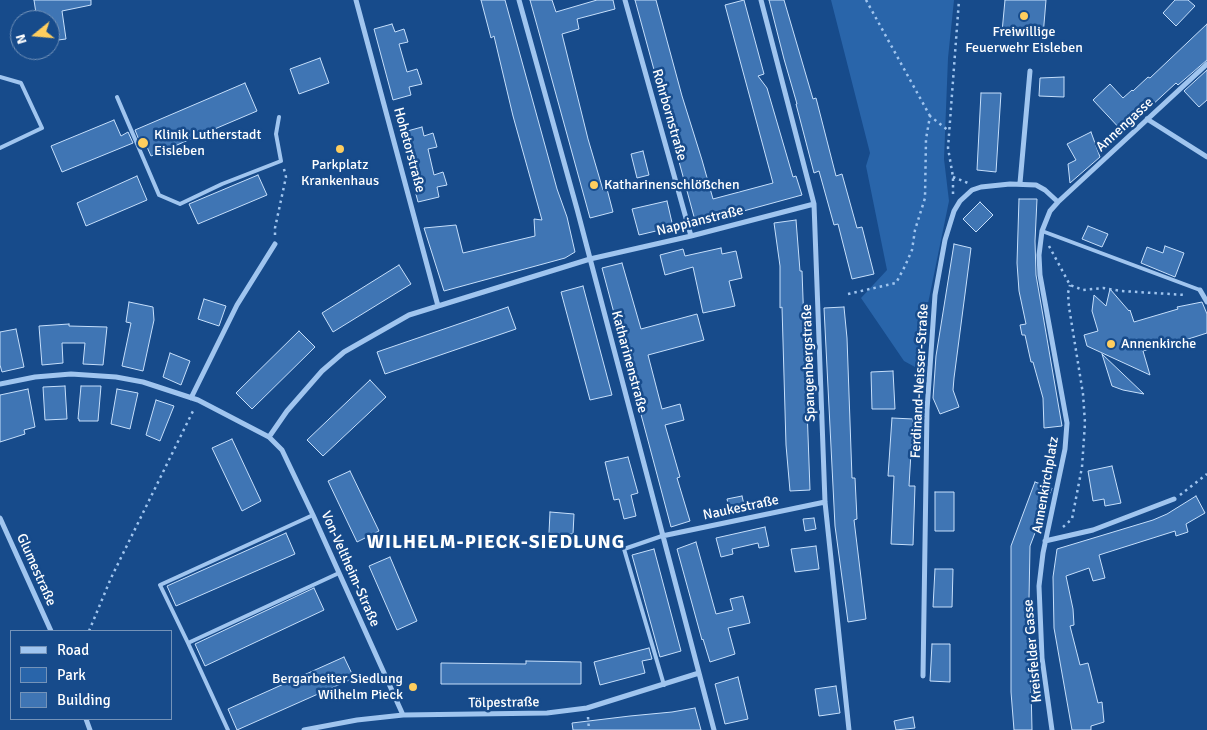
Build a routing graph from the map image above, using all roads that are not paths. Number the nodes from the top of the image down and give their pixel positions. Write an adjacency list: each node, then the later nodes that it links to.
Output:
1 (356, 0): 23 (street, Hohetorstraße)
2 (519, 0): 19 (street, Katharinenstraße)
3 (625, 0): 17 (street, Rohrbornstraße)
4 (761, 0): 15 (street, Spangenbergstraße)
5 (1207, 64): 10 (street, Annengasse)
6 (1030, 71): 13 (street)
7 (0, 77): 11 (lane)
8 (117, 98): 9 (lane)
9 (279, 117)
10 (1147, 119): 12 (street); 14 (street, Annengasse)
11 (0, 148)
12 (1207, 158)
13 (1020, 184): 14 (street, Ferdinand-Neisser-Straße); 37 (street, Ferdinand-Neisser-Straße)
14 (1058, 202): 16 (street, Annenkirchplatz)
15 (814, 204): 17 (street, Nappianstraße); 28 (street, Spangenbergstraße)
16 (1042, 231): 20 (lane); 32 (street, Annenkirchplatz)
17 (691, 236): 19 (street, Nappianstraße)
18 (275, 244): 25 (street)
19 (590, 259): 23 (street, Nappianstraße); 31 (street, Katharinenstraße)
20 (1200, 290): 21 (street); 22 (street)
21 (1207, 290)
22 (1207, 302)
23 (438, 306): 26 (street, Nappianstraße)
24 (0, 384): 25 (street)
25 (191, 398): 26 (street)
26 (269, 437): 29 (street, Von-Veltheim-Straße)
27 (1174, 499): 32 (street, Annenkirchplatz)
28 (825, 502): 31 (street, Naukestraße); 44 (street, Spangenbergstraße)
29 (313, 515): 33 (street, Von-Veltheim-Straße); 35 (lane)
30 (0, 518): 34 (street, Glumestraße)
31 (662, 536): 36 (street, Katharinenstraße); 38 (lane)
32 (1045, 541): 45 (street, Kreisfelder Gasse)
33 (339, 573): 35 (lane); 39 (street, Von-Veltheim-Straße)
34 (51, 630)
35 (188, 642): 41 (lane)
36 (699, 673): 38 (street, Tölpestraße); 43 (street, Katharinenstraße)
37 (923, 676)
38 (664, 685): 39 (street, Tölpestraße)
39 (403, 715): 40 (street, Tölpestraße)
40 (327, 727): 42 (street, Tölpestraße)
41 (228, 730)
42 (304, 730)
43 (714, 730)
44 (850, 730)
45 (1052, 730)

